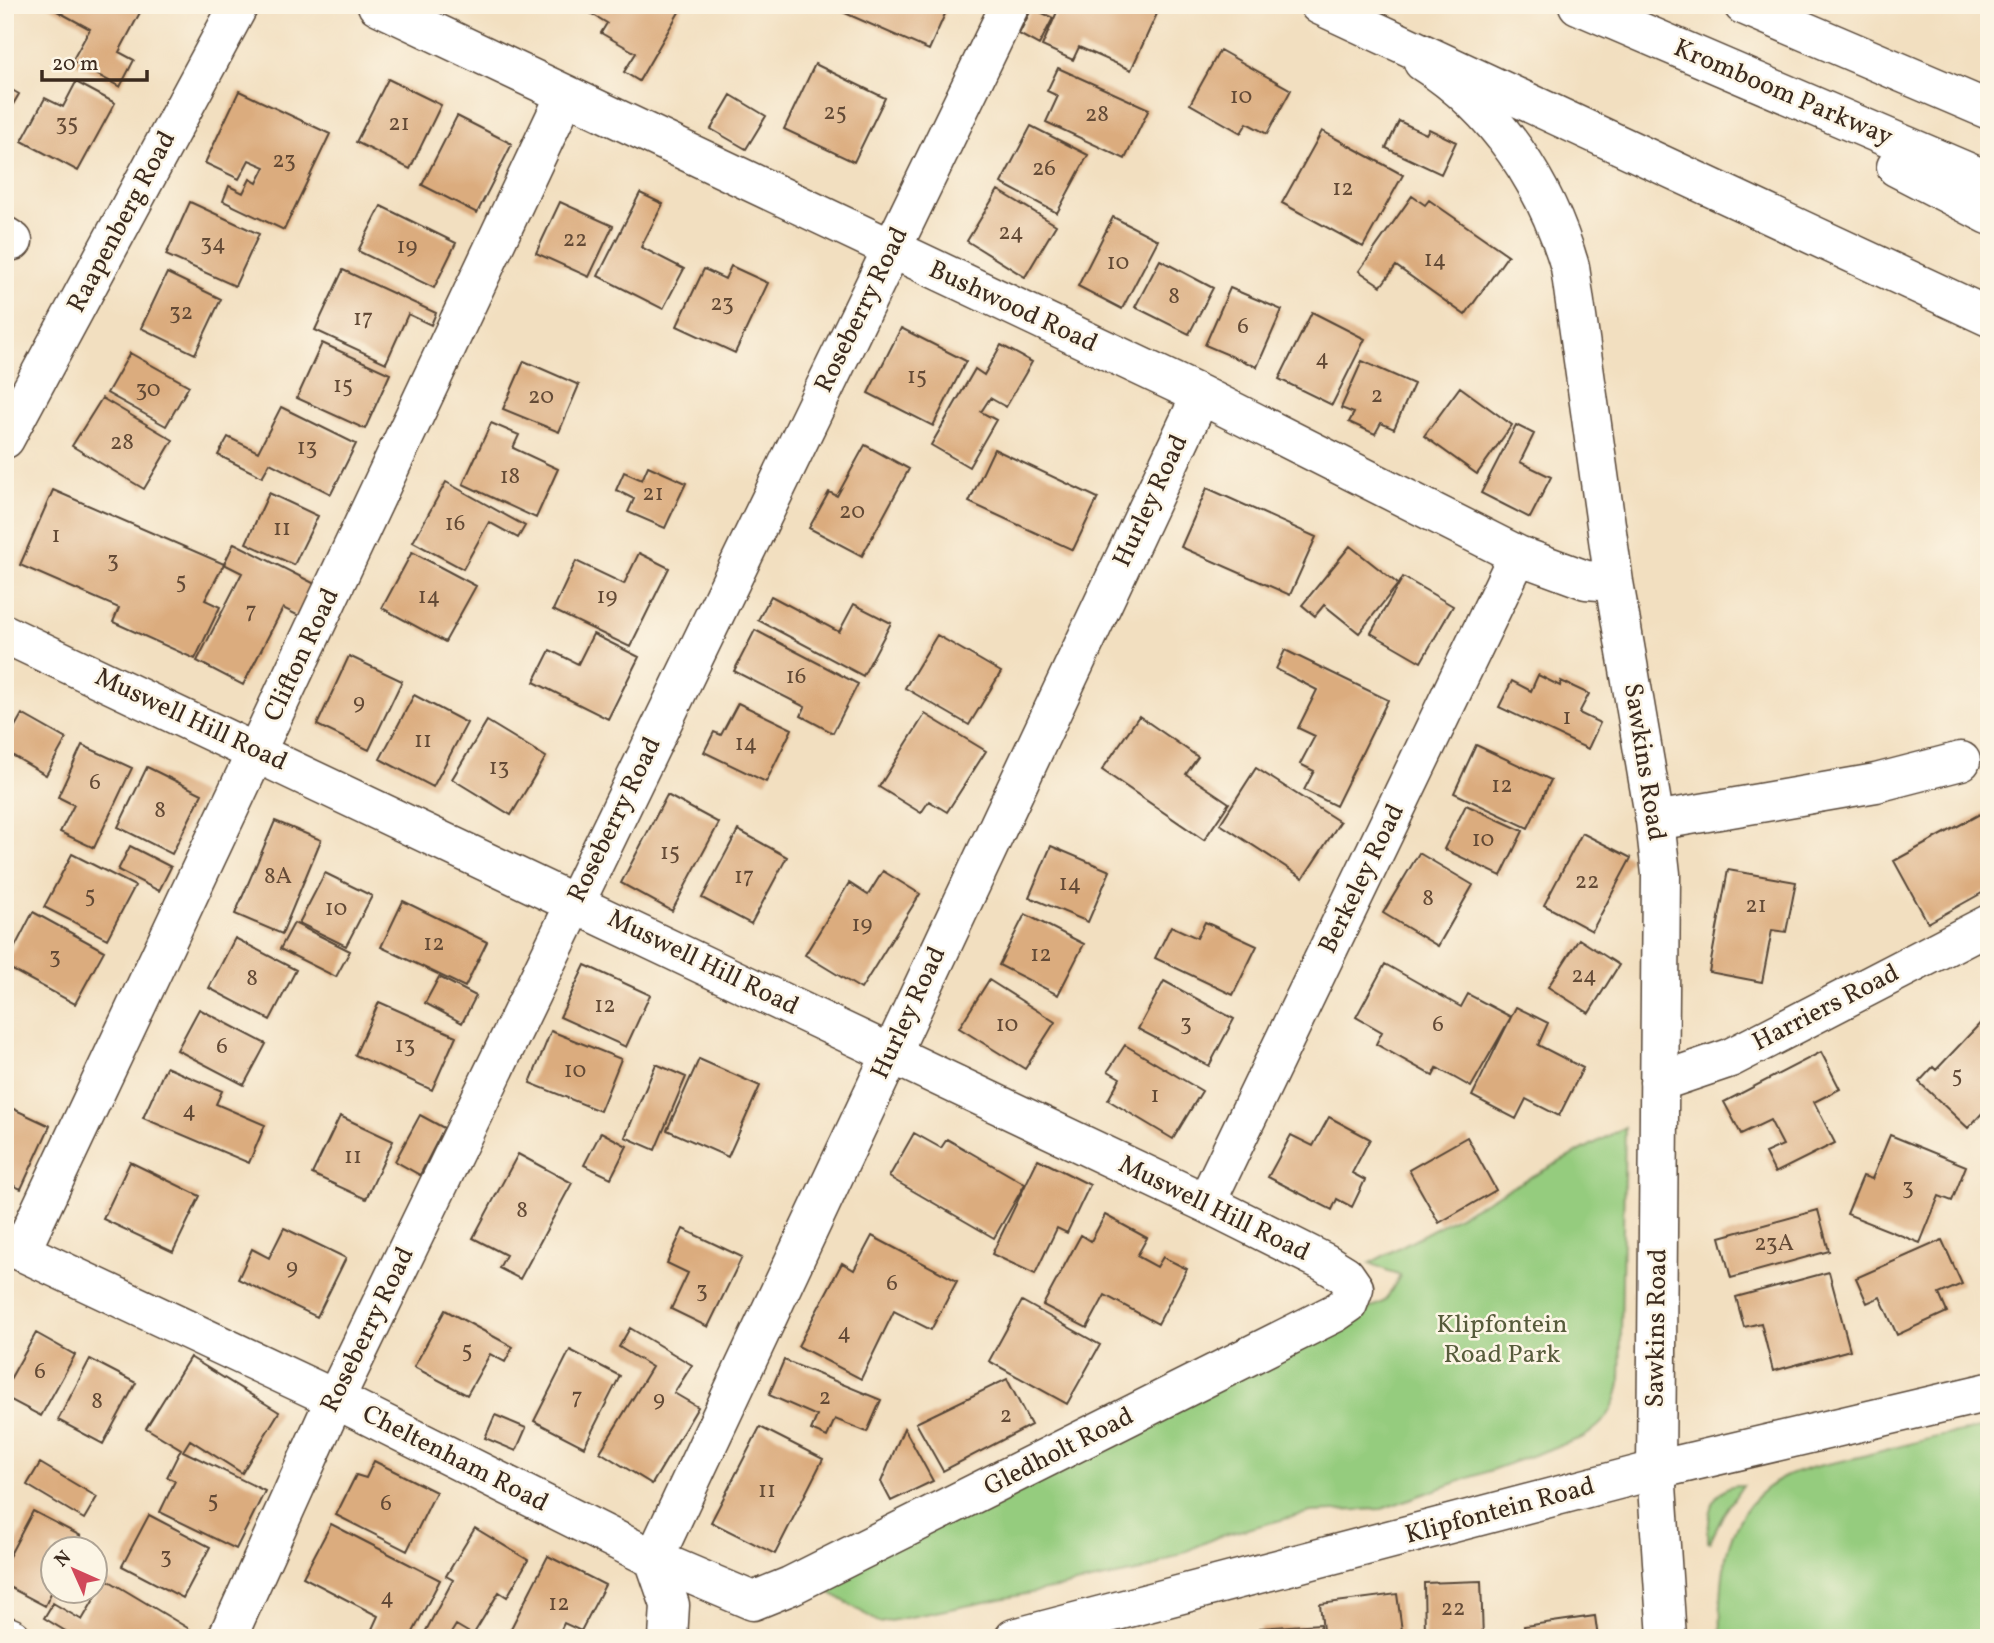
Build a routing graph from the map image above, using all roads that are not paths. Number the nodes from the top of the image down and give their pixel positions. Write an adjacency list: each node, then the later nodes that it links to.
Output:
1 (239, 5): 15 (main road, Raapenberg Road)
2 (377, 5): 8 (main road, Bushwood Road)
3 (1010, 5): 12 (main road, Roseberry Road)
4 (1319, 5): 7 (main road, Sawkins Road)
5 (1743, 5): 9 (main road)
6 (1595, 12): 10 (main road, Kromboom Parkway); 11 (main road)
7 (1365, 25): 13 (main road); 17 (main road, Sawkins Road)
8 (565, 96): 12 (main road, Bushwood Road); 19 (main road, Clifton Road)
9 (1989, 110)
10 (1989, 181)
11 (1989, 215)
12 (891, 250): 14 (main road, Bushwood Road); 22 (main road, Roseberry Road)
13 (1989, 317)
14 (1201, 395): 16 (main road, Bushwood Road); 24 (main road, Hurley Road)
15 (5, 439)
16 (1518, 555): 17 (main road, Bushwood Road); 26 (main road, Berkeley Road)
17 (1614, 582): 21 (main road, Sawkins Road)
18 (5, 634): 19 (main road, Muswell Hill Road)
19 (257, 750): 22 (main road, Muswell Hill Road); 27 (main road, Clifton Road)
20 (1961, 761): 21 (main road)
21 (1656, 821): 25 (main road, Sawkins Road)
22 (575, 902): 24 (main road, Muswell Hill Road); 30 (main road, Roseberry Road)
23 (1989, 924): 25 (main road, Harriers Road)
24 (890, 1053): 26 (main road, Muswell Hill Road); 32 (main road, Hurley Road)
25 (1659, 1082): 31 (main road, Sawkins Road)
26 (1206, 1203): 28 (main road, Muswell Hill Road)
27 (13, 1248): 30 (main road, Cheltenham Road)
28 (1354, 1288): 33 (main road, Gledholt Road)
29 (1989, 1392): 31 (main road, Klipfontein Road)
30 (335, 1399): 32 (main road, Cheltenham Road); 36 (main road, Roseberry Road)
31 (1656, 1470): 38 (main road, Klipfontein Road); 39 (main road, Sawkins Road)
32 (654, 1559): 33 (main road, Cheltenham Road); 37 (main road)
33 (753, 1601)
34 (5, 1634): 35 (main road)
35 (12, 1638)
36 (228, 1638)
37 (668, 1638)
38 (1014, 1638)
39 (1667, 1638)

